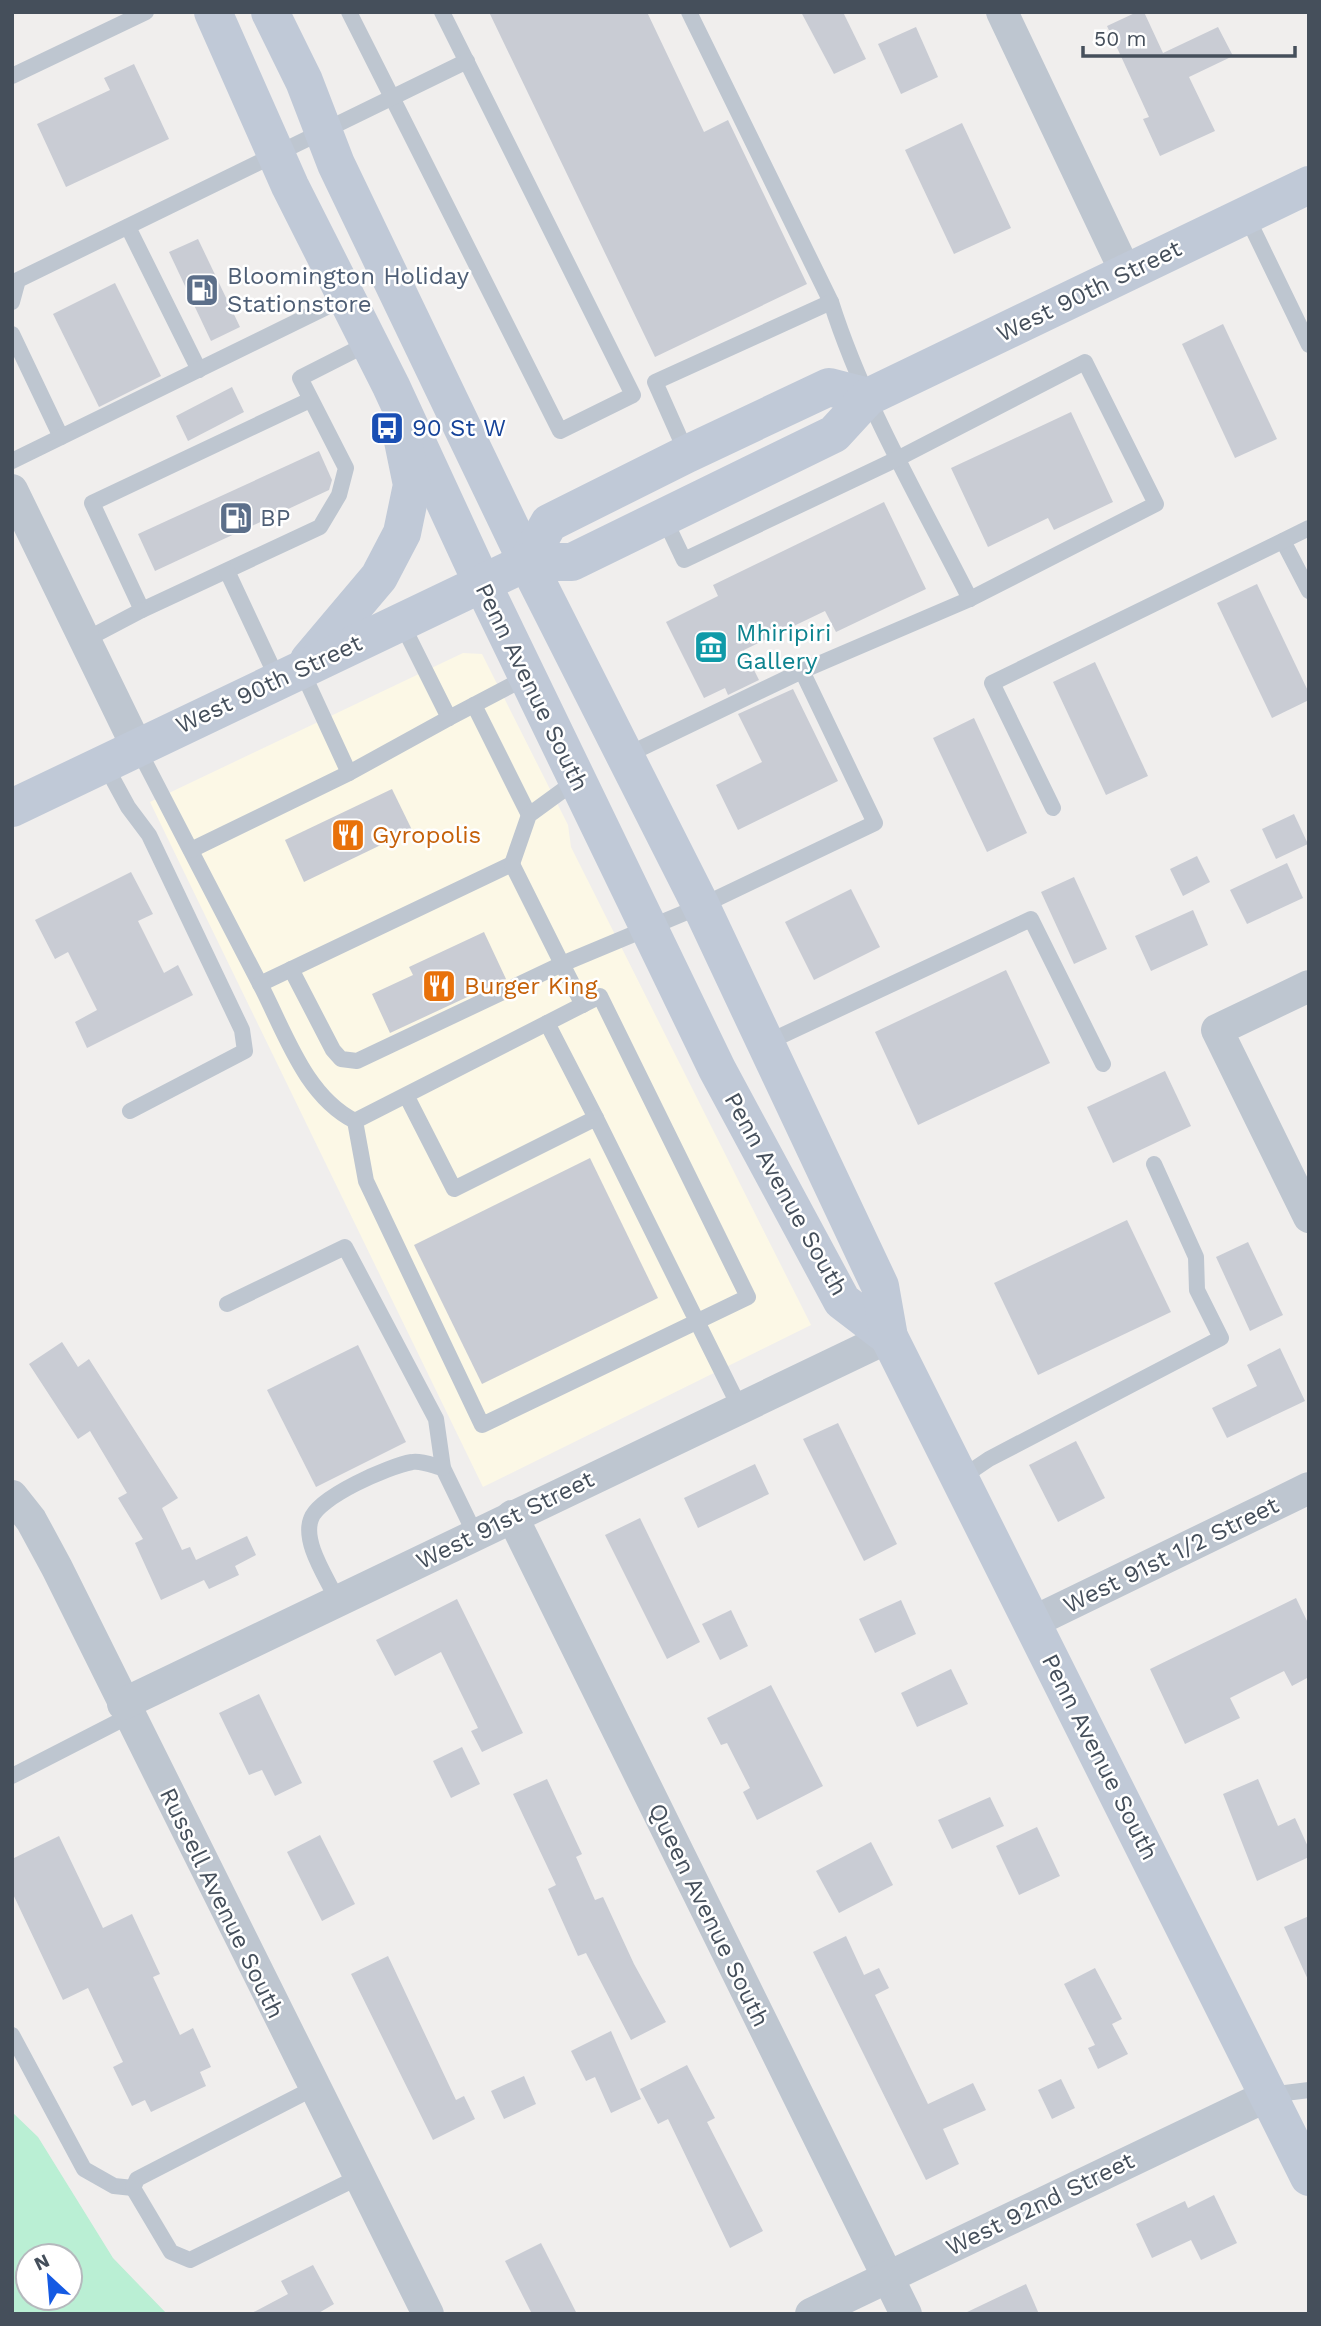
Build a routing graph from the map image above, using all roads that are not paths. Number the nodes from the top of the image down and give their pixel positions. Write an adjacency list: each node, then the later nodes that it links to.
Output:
1 (146, 12): 9 (lane)
2 (213, 12): 12 (main road, Penn Avenue South)
3 (270, 12): 11 (main road, Penn Avenue South)
4 (349, 12): 10 (lane)
5 (442, 12): 8 (lane)
6 (690, 12): 19 (lane)
7 (1002, 12): 16 (street)
8 (467, 61): 10 (lane); 26 (lane)
9 (12, 76)
10 (391, 99): 11 (lane); 26 (lane)
11 (321, 130): 12 (lane); 37 (main road, Penn Avenue South)
12 (275, 152): 15 (lane); 17 (main road, Penn Avenue South)
13 (1309, 185): 14 (main road, West 90th Street)
14 (1246, 215): 16 (main road, West 90th Street); 22 (lane)
15 (128, 227): 18 (lane); 23 (lane)
16 (1126, 273): 27 (main road, West 90th Street)
17 (345, 298): 21 (main road, Penn Avenue South); 23 (lane)
18 (12, 302)
19 (831, 302): 24 (lane); 27 (lane)
20 (12, 334): 29 (lane)
21 (369, 344): 25 (main road, Penn Avenue South); 28 (lane)
22 (1309, 345)
23 (199, 370): 29 (lane)
24 (655, 382): 26 (lane); 30 (lane)
25 (391, 386): 39 (main road, Penn Avenue South); 46 (main road)
26 (633, 395)
27 (869, 397): 30 (main road); 31 (lane); 34 (main road, West 90th Street)
28 (310, 400): 38 (lane); 42 (lane)
29 (61, 437): 32 (lane)
30 (687, 454): 37 (main road)
31 (899, 458): 34 (lane); 41 (lane); 41 (lane)
32 (12, 461)
33 (12, 490): 44 (street)
34 (663, 516): 37 (main road, West 90th Street)
35 (1309, 528): 36 (lane)
36 (1283, 541): 40 (lane); 55 (lane)
37 (527, 562): 39 (main road, West 90th Street); 51 (main road, Penn Avenue South)
38 (227, 570): 42 (lane); 46 (lane)
39 (482, 585): 43 (main road, West 90th Street); 47 (main road, Penn Avenue South)
40 (1309, 591)
41 (970, 599): 45 (lane)
42 (142, 610): 44 (lane)
43 (401, 622): 46 (main road, West 90th Street); 49 (lane)
44 (85, 640): 50 (street)
45 (802, 671): 51 (lane); 59 (lane)
46 (290, 675): 50 (main road, West 90th Street); 52 (lane)
47 (527, 677): 48 (lane); 53 (main road, Penn Avenue South)
48 (474, 705): 49 (lane); 56 (lane)
49 (449, 718): 52 (lane)
50 (121, 755): 54 (main road, West 90th Street); 57 (lane); 70 (lane)
51 (625, 756): 59 (main road, Penn Avenue South)
52 (349, 773): 57 (lane)
53 (577, 780): 56 (lane); 60 (main road, Penn Avenue South)
54 (12, 808)
55 (1053, 808)
56 (529, 815): 58 (lane)
57 (191, 850): 63 (lane)
58 (512, 864): 61 (lane); 62 (lane)
59 (701, 906): 60 (lane); 67 (main road, Penn Avenue South)
60 (646, 927): 61 (lane); 77 (main road, Penn Avenue South)
61 (562, 964): 62 (lane); 65 (lane)
62 (291, 969): 63 (lane)
63 (260, 984): 72 (lane)
64 (1309, 986): 74 (street)
65 (583, 1005): 66 (lane); 76 (lane)
66 (547, 1023): 69 (lane); 71 (lane)
67 (766, 1043): 68 (lane); 77 (main road, Penn Avenue South)
68 (1103, 1064)
69 (406, 1095): 71 (lane); 72 (lane)
70 (130, 1111)
71 (596, 1118): 76 (lane)
72 (355, 1122): 76 (lane)
73 (1154, 1164): 80 (lane)
74 (1309, 1217)
75 (227, 1304): 79 (lane)
76 (698, 1320): 78 (lane)
77 (888, 1338): 78 (street, West 91st Street); 80 (main road, Penn Avenue South)
78 (740, 1408): 83 (street, West 91st Street)
79 (443, 1468): 84 (lane); 85 (lane)
80 (961, 1478): 86 (main road, Penn Avenue South)
81 (1309, 1488): 86 (street, West 91st 1/2 Street)
82 (12, 1496): 87 (street, Russell Avenue South)
83 (512, 1516): 84 (street, West 91st Street); 96 (street, Queen Avenue South)
84 (475, 1534): 85 (street, West 91st Street)
85 (337, 1600): 87 (street, West 91st Street)
86 (1033, 1622): 92 (main road, Penn Avenue South)
87 (126, 1710): 88 (lane); 90 (street, Russell Avenue South)
88 (12, 1776)
89 (12, 2035): 95 (lane)
90 (314, 2088): 93 (street, Russell Avenue South); 95 (lane)
91 (1309, 2090): 92 (lane)
92 (1269, 2095): 94 (main road, Penn Avenue South); 96 (street, West 92nd Street)
93 (359, 2177): 95 (lane); 97 (street, Russell Avenue South)
94 (1309, 2177)
95 (133, 2188)
96 (888, 2277): 98 (street, West 92nd Street); 99 (street, Queen Avenue South)
97 (428, 2314)
98 (811, 2314)
99 (906, 2314)

